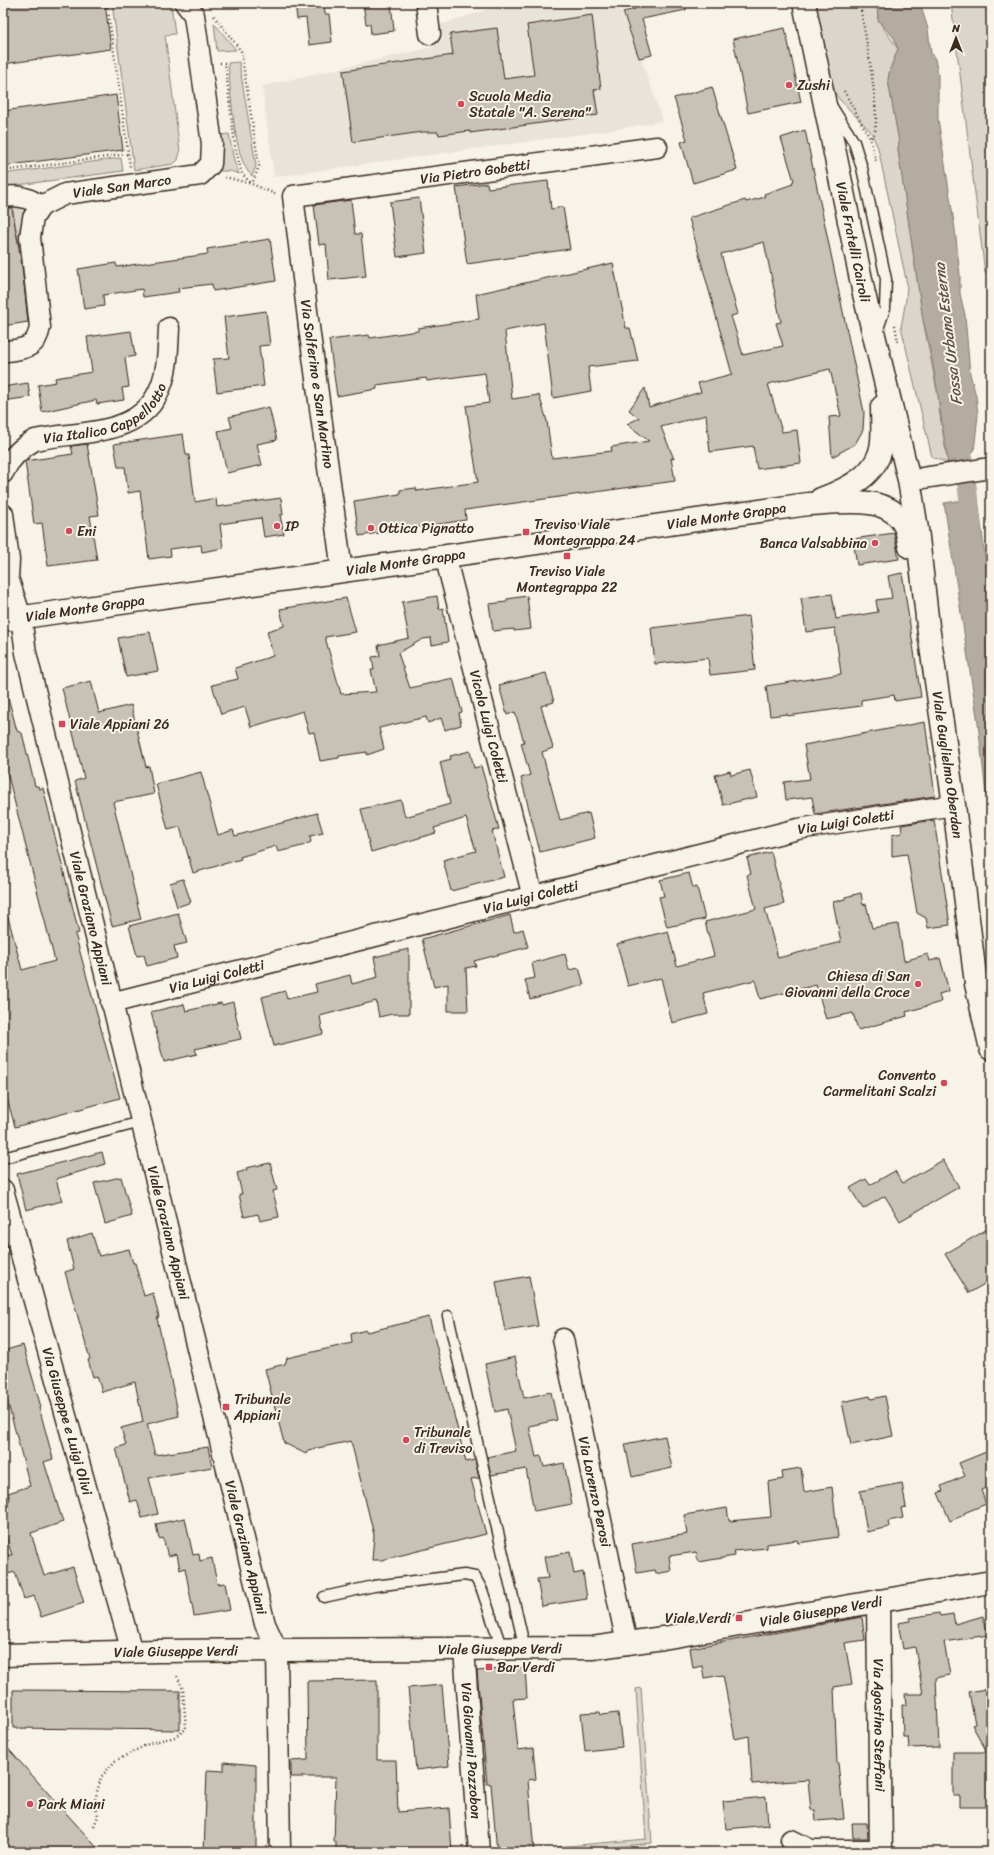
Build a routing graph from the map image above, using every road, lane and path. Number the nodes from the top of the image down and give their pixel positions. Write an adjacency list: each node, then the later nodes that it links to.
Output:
1 (107, 3): 13 (path)
2 (185, 3): 15 (street)
3 (426, 3): 8 (street)
4 (804, 3): 23 (main road, Viale Fratelli Cairoli)
5 (860, 3): 11 (path)
6 (988, 3): 10 (path)
7 (211, 18): 16 (path)
8 (430, 34)
9 (216, 63): 16 (path)
10 (991, 69)
11 (870, 138)
12 (657, 147): 18 (street, Via Pietro Gobetti)
13 (128, 154): 14 (path); 17 (path)
14 (3, 171)
15 (200, 175): 16 (path); 17 (street, Viale San Marco)
16 (252, 184): 18 (path)
17 (132, 185): 20 (street, Viale San Marco)
18 (293, 196): 30 (street, Via Solferino e San Martino)
19 (3, 197): 20 (street)
20 (40, 206): 22 (street)
21 (170, 328): 25 (street, Via Italico Cappellotto)
22 (3, 352)
23 (881, 366): 26 (main road, Viale Fratelli Cairoli); 27 (main road, Viale Monte Grappa)
24 (991, 468): 26 (street)
25 (3, 473)
26 (916, 479): 32 (main road, Viale Guglielmo Oberdan)
27 (808, 504): 29 (main road, Viale Monte Grappa); 32 (main road, Viale Monte Grappa)
28 (3, 514): 31 (street)
29 (445, 556): 30 (main road, Viale Monte Grappa); 34 (street, Vicolo Luigi Coletti)
30 (342, 571): 31 (main road, Viale Monte Grappa)
31 (12, 619): 35 (street, Viale Graziano Appiani)
32 (928, 626): 33 (main road, Viale Guglielmo Oberdan)
33 (954, 806): 34 (street, Via Luigi Coletti); 36 (main road, Viale Guglielmo Oberdan)
34 (533, 897): 35 (street, Via Luigi Coletti)
35 (111, 1003): 37 (street, Viale Graziano Appiani)
36 (991, 1049)
37 (141, 1122): 38 (lane); 49 (street, Viale Graziano Appiani)
38 (3, 1158)
39 (3, 1190): 50 (street, Via Giuseppe e Luigi Olivi)
40 (448, 1316): 48 (lane)
41 (563, 1339): 45 (street, Via Lorenzo Perosi)
42 (991, 1582): 44 (main road, Viale Giuseppe Verdi)
43 (324, 1597): 47 (lane)
44 (878, 1601): 45 (main road, Viale Giuseppe Verdi); 55 (main road, Via Agostino Steffani)
45 (627, 1644): 48 (main road, Viale Giuseppe Verdi)
46 (464, 1649): 47 (main road, Viale Giuseppe Verdi); 49 (main road, Viale Giuseppe Verdi); 57 (street, Via Giovanni Pozzobon)
47 (502, 1649): 48 (main road, Viale Giuseppe Verdi)
48 (525, 1649)
49 (277, 1650): 50 (main road, Viale Giuseppe Verdi); 56 (street, Viale Graziano Appiani)
50 (132, 1652): 51 (main road, Viale Giuseppe Verdi)
51 (3, 1655)
52 (176, 1674): 53 (path)
53 (94, 1826)
54 (791, 1840): 55 (street, Via Agostino Steffani)
55 (881, 1851)
56 (280, 1852)
57 (478, 1852)

